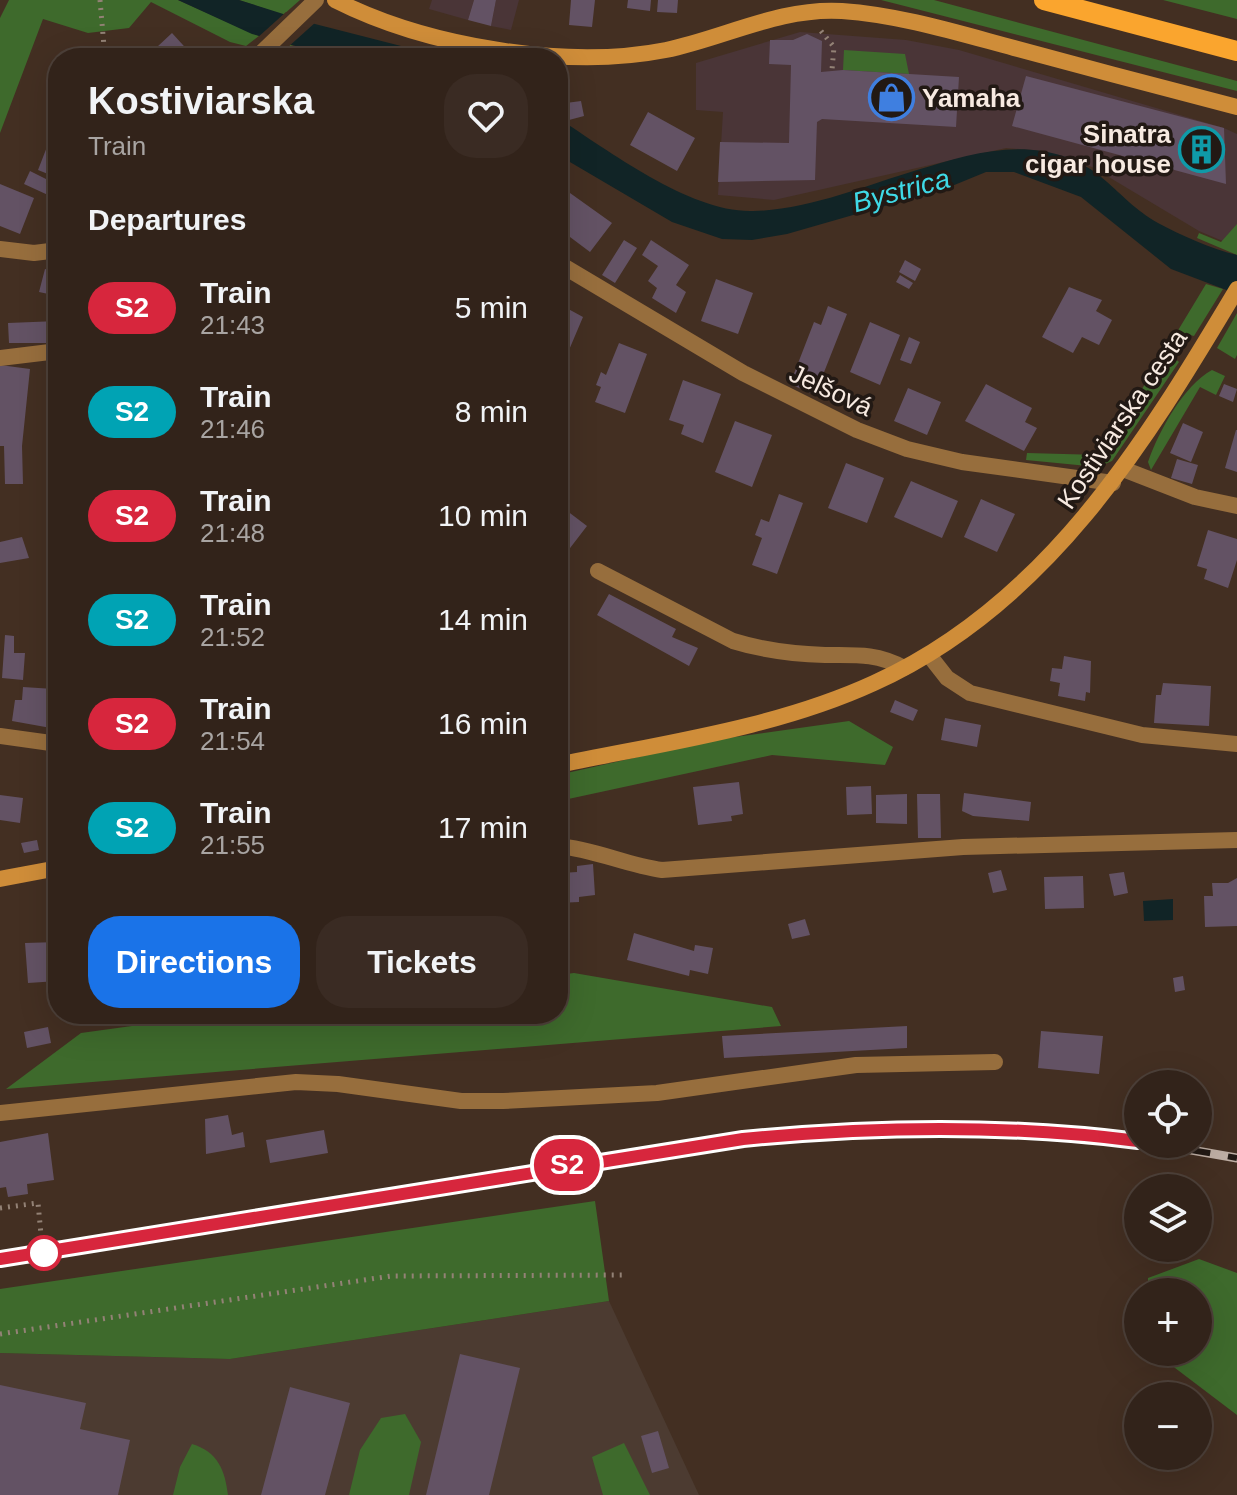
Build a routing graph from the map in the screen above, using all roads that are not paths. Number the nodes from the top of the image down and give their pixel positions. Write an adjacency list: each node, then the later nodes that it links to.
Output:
1 (335, 0): 5 (street)
2 (1044, 0): 6 (main road)
3 (312, 5): 4 (street)
4 (266, 48)
5 (499, 48)
6 (1237, 51)
7 (568, 58): 8 (street)
8 (1237, 107)
9 (0, 249): 10 (street)
10 (48, 251)
11 (568, 269): 16 (street, Jelšová)
12 (1233, 296): 15 (street, Kostiviarska cesta)
13 (48, 352): 14 (street)
14 (0, 358)
15 (1123, 469): 16 (street, Kostiviarska cesta); 17 (street)
16 (1113, 483): 19 (street, Kostiviarska cesta)
17 (1237, 506)
18 (598, 571): 20 (street)
19 (929, 655): 20 (street, Kostiviarska cesta); 23 (street)
20 (904, 668): 24 (street, Kostiviarska cesta)
21 (0, 736): 22 (street)
22 (48, 743)
23 (1237, 744)
24 (568, 763)
25 (1237, 840): 26 (street)
26 (568, 847)
27 (48, 870): 28 (street)
28 (0, 879)
29 (995, 1062): 30 (street)
30 (0, 1113)

